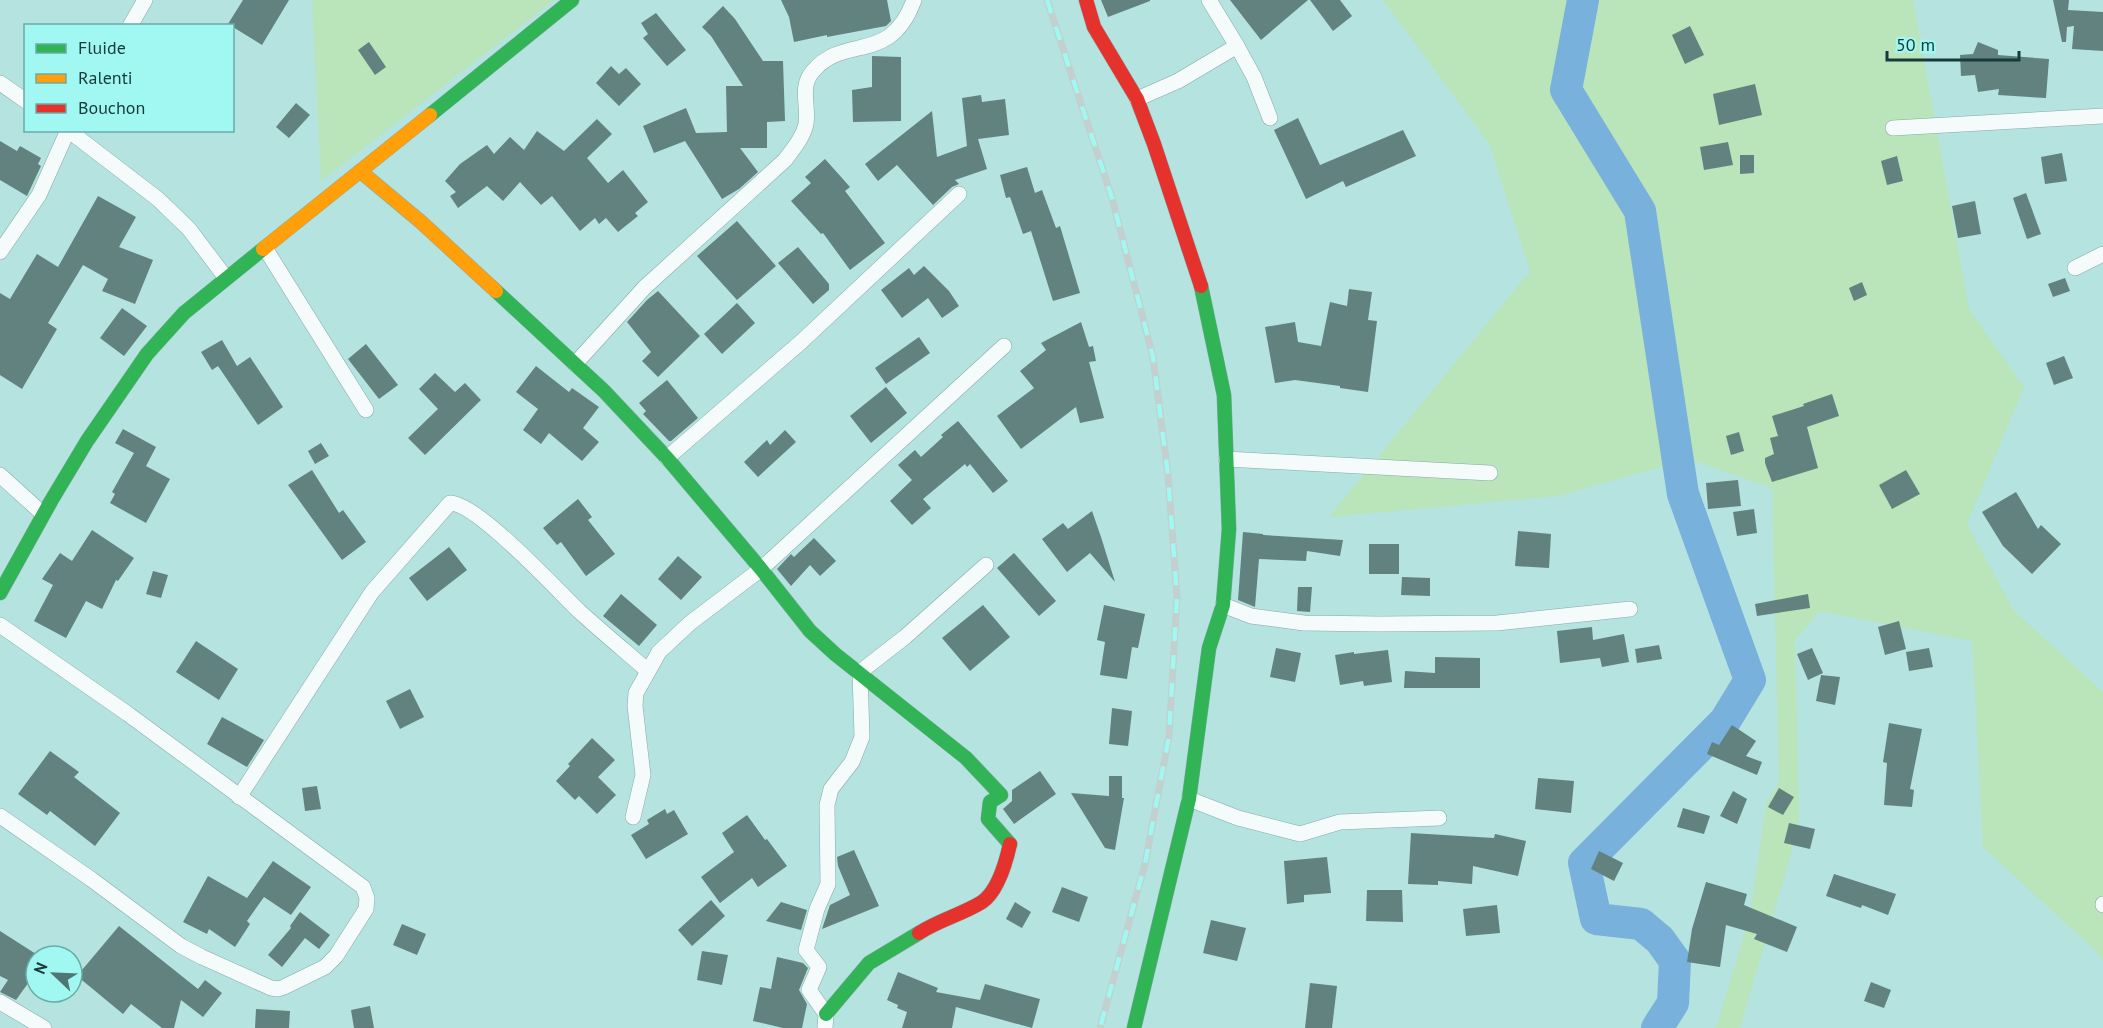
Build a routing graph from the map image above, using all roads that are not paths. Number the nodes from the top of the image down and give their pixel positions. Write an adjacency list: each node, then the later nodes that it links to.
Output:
1 (145, 0): 6 (street)
2 (572, 0): 16 (street)
3 (914, 0): 24 (street)
4 (1086, 0): 9 (street)
5 (1209, 0): 7 (street)
6 (131, 24)
7 (1237, 46): 9 (street); 12 (street)
8 (0, 83): 10 (street)
9 (1137, 99): 27 (street)
10 (24, 100)
11 (2103, 117): 13 (street)
12 (1269, 118)
13 (1893, 128)
14 (68, 132): 19 (street)
15 (69, 132): 22 (street)
16 (360, 171): 18 (street); 24 (street)
17 (959, 194): 26 (street)
18 (265, 248): 22 (street); 25 (street)
19 (0, 252)
20 (2103, 254): 21 (street)
21 (2074, 268)
22 (226, 278): 30 (street)
23 (1004, 346): 32 (street)
24 (575, 364): 26 (street)
25 (366, 410)
26 (667, 458): 32 (street)
27 (1226, 459): 28 (street); 34 (street)
28 (1491, 472)
29 (0, 475): 30 (street)
30 (43, 513): 33 (street)
31 (986, 565): 38 (street)
32 (761, 569): 37 (street); 38 (street)
33 (0, 593)
34 (1223, 605): 35 (street); 40 (street)
35 (1630, 609)
36 (0, 625): 39 (street)
37 (648, 671): 39 (street); 42 (street)
38 (860, 672): 45 (street); 45 (street)
39 (239, 796): 41 (street)
40 (1189, 799): 43 (street); 47 (street)
41 (0, 816)
42 (633, 817)
43 (1439, 818)
44 (0, 1002): 46 (street)
45 (825, 1021)
46 (44, 1028)
47 (1134, 1028)

